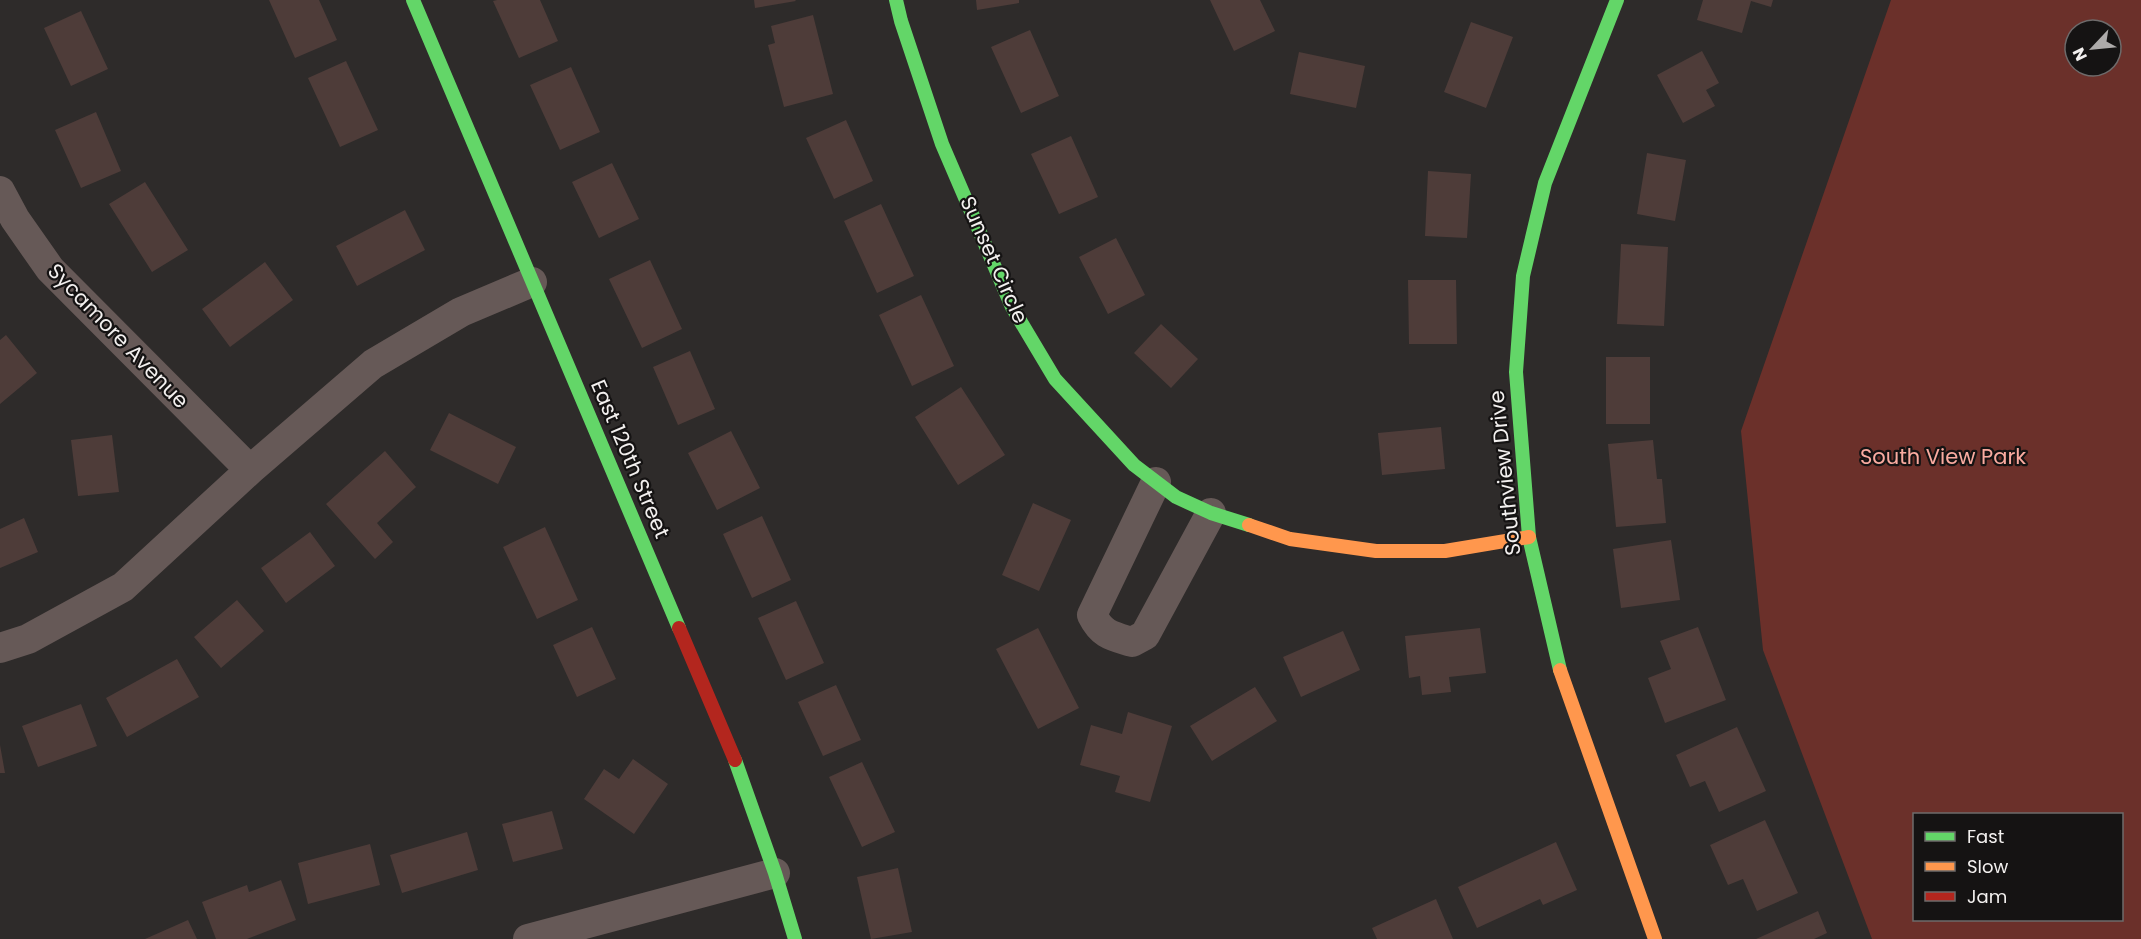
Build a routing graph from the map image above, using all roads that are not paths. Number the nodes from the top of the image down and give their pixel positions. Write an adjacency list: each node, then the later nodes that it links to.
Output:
1 (413, 0): 5 (street, East 120th Street)
2 (896, 0): 7 (street, Sunset Circle)
3 (1617, 0): 9 (street, Southview Drive)
4 (0, 191): 6 (street, Sycamore Avenue)
5 (532, 282): 6 (street); 11 (street, East 120th Street)
6 (250, 470): 10 (street)
7 (1156, 482): 8 (street, Sunset Circle); 8 (street)
8 (1211, 513): 9 (street, Sunset Circle)
9 (1529, 537): 14 (street, Southview Drive)
10 (0, 648)
11 (775, 873): 12 (street); 13 (street, East 120th Street)
12 (528, 939)
13 (795, 939)
14 (1655, 939)

